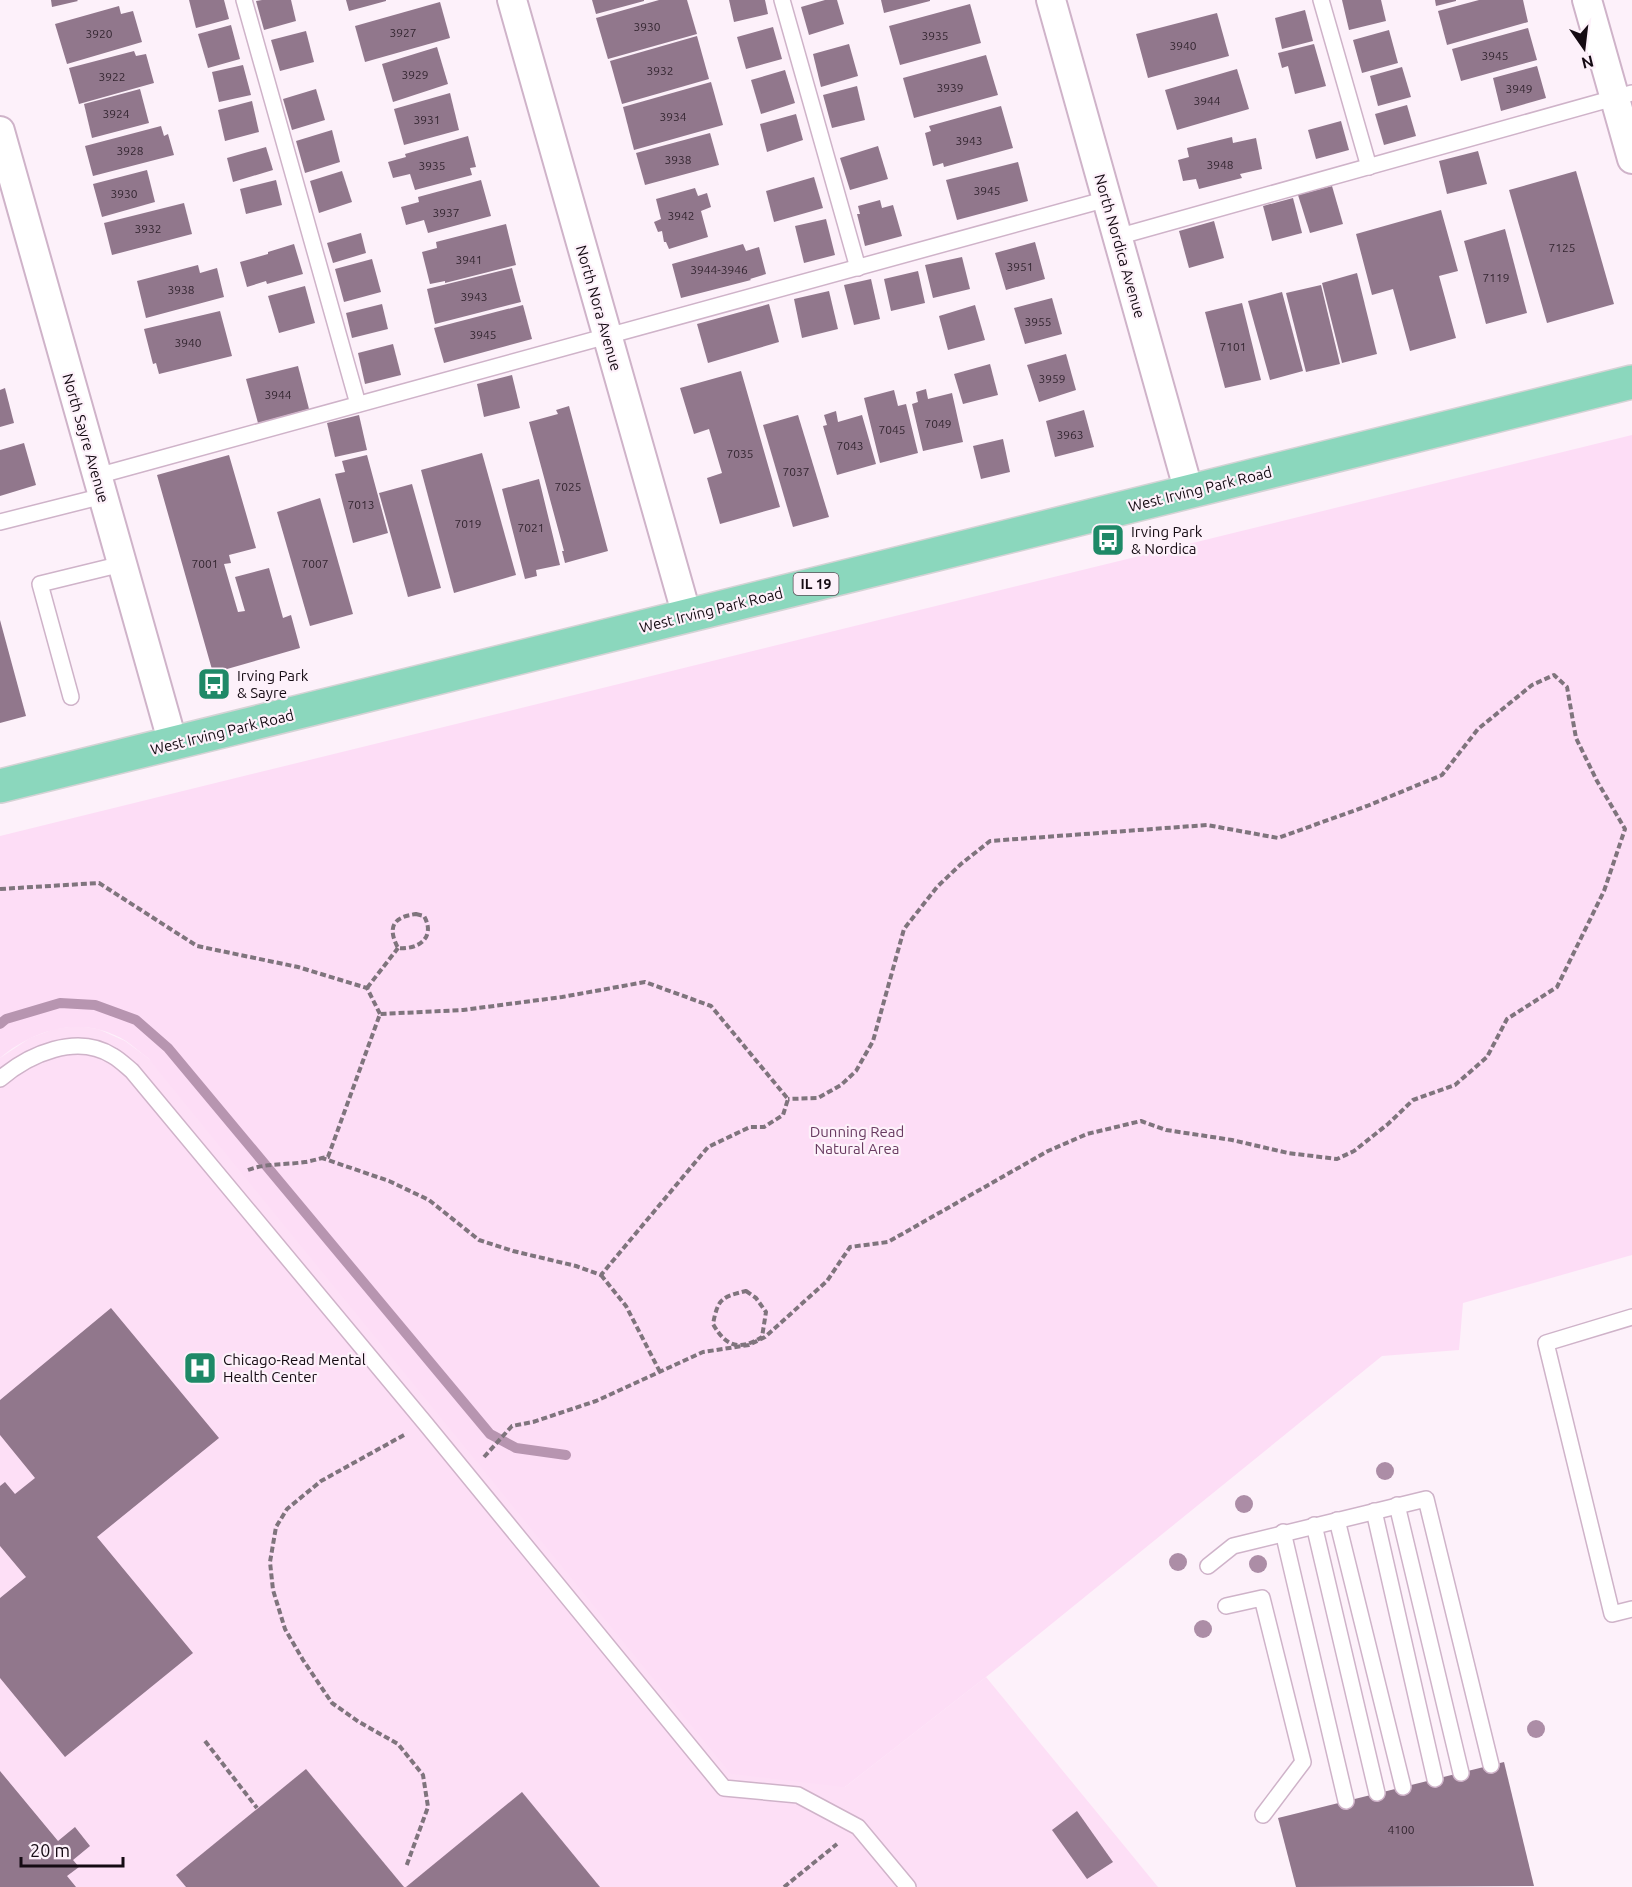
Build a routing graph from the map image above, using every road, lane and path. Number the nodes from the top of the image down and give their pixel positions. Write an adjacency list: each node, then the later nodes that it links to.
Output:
1 (244, 0): 16 (lane)
2 (512, 0): 14 (street, North Nora Avenue)
3 (782, 0): 13 (lane)
4 (1051, 0): 11 (street, North Nordica Avenue)
5 (1321, 0): 10 (lane)
6 (1587, 0): 7 (street)
7 (1623, 96): 9 (street); 10 (lane)
8 (0, 131): 17 (street, North Sayre Avenue)
9 (1632, 159)
10 (1369, 167): 12 (lane)
11 (1107, 199): 12 (street, North Nordica Avenue); 13 (lane)
12 (1117, 237): 18 (street, North Nordica Avenue)
13 (858, 268): 14 (lane)
14 (607, 336): 16 (lane); 21 (street, North Nora Avenue)
15 (1632, 382): 18 (main road, West Irving Park Road / IL 19)
16 (358, 404): 17 (lane)
17 (100, 486): 19 (lane); 20 (street, North Sayre Avenue)
18 (1189, 492): 21 (main road, West Irving Park Road / IL 19)
19 (0, 522)
20 (122, 564): 22 (lane); 23 (street, North Sayre Avenue)
21 (687, 616): 23 (main road, West Irving Park Road / IL 19)
22 (71, 698)
23 (173, 744): 24 (main road, West Irving Park Road / IL 19)
24 (0, 786)
25 (0, 889): 27 (path)
26 (398, 948): 26 (path); 27 (path)
27 (368, 988): 28 (path)
28 (380, 1014): 30 (path); 31 (path)
29 (0, 1078): 37 (lane)
30 (788, 1099): 33 (path); 35 (path)
31 (321, 1158): 32 (path); 33 (path)
32 (257, 1167)
33 (601, 1275): 36 (path)
34 (1631, 1322): 46 (lane)
35 (749, 1345): 35 (path); 36 (path)
36 (660, 1372): 38 (path)
37 (425, 1423): 56 (lane); 57 (path)
38 (494, 1448)
39 (1397, 1505): 40 (lane); 48 (lane); 49 (lane)
40 (1374, 1511): 41 (lane); 50 (lane)
41 (1337, 1520): 42 (lane); 51 (lane)
42 (1314, 1525): 43 (lane); 52 (lane)
43 (1283, 1532): 44 (lane); 53 (lane)
44 (1208, 1566)
45 (1226, 1605): 55 (lane)
46 (1632, 1609)
47 (205, 1741): 54 (path)
48 (1491, 1765)
49 (1461, 1773)
50 (1435, 1779)
51 (1403, 1787)
52 (1377, 1793)
53 (1346, 1801)
54 (257, 1808)
55 (1263, 1815)
56 (858, 1827): 58 (path); 59 (lane)
57 (406, 1867)
58 (784, 1887)
59 (908, 1887)

